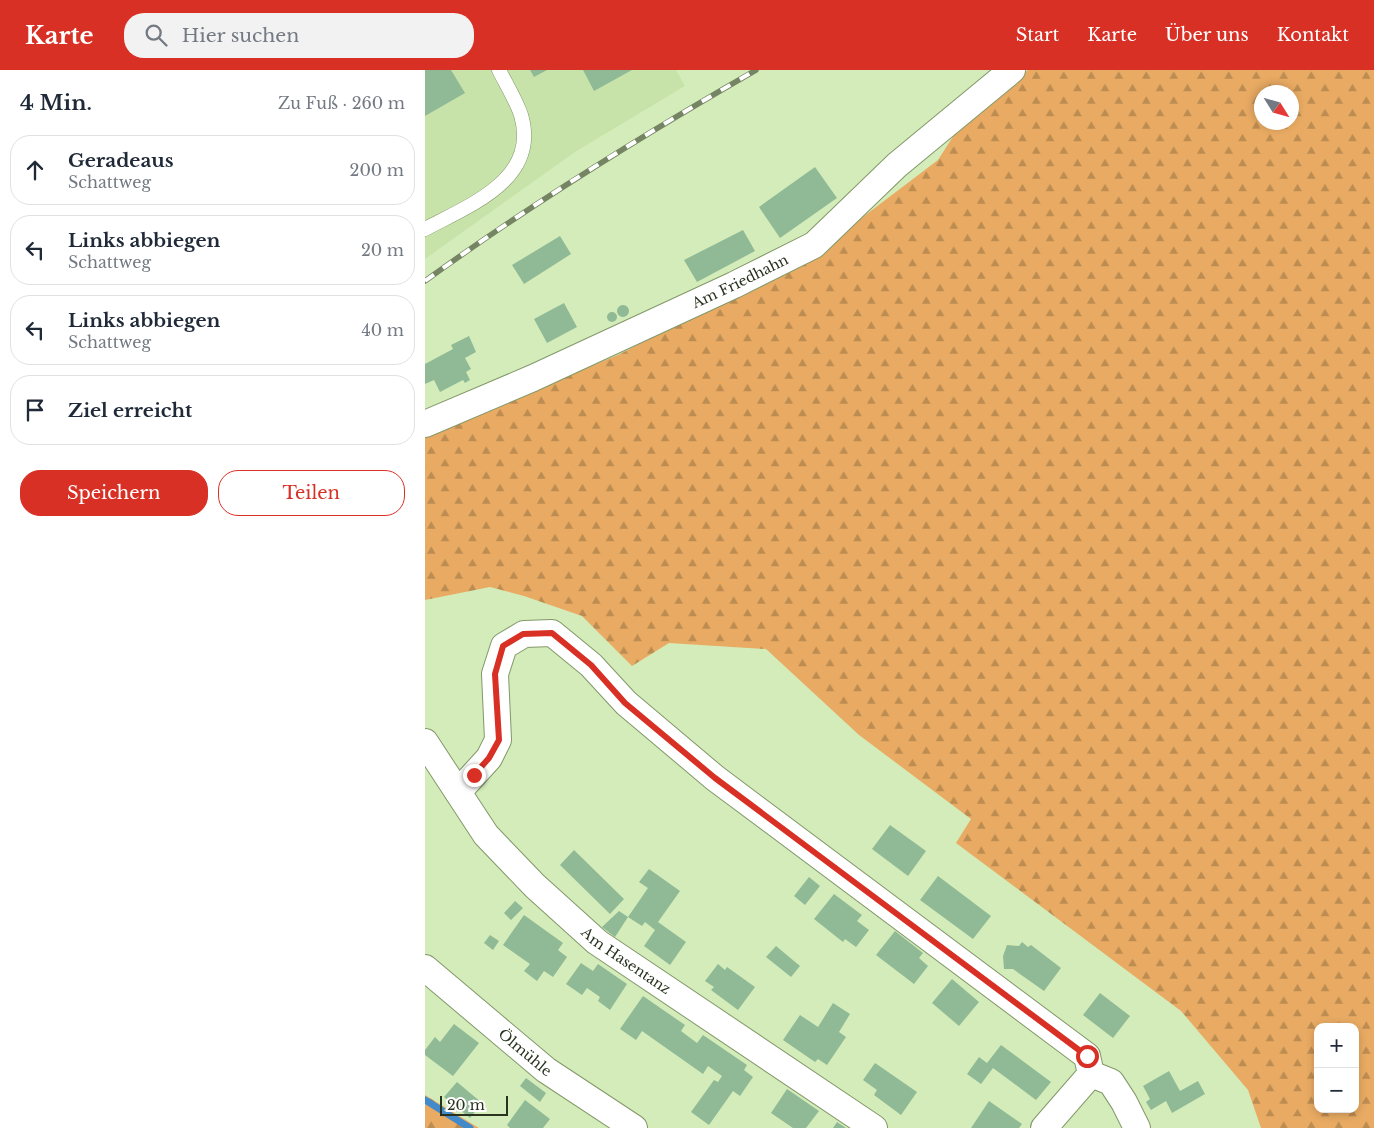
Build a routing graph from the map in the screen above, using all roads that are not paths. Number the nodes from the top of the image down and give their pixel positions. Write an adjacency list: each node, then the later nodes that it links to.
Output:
1 (499, 70): 3 (lane)
2 (1012, 70): 4 (street, Am Friedhahn)
3 (425, 229)
4 (425, 424)
5 (425, 742): 6 (street, Am Hasentanz)
6 (457, 792): 8 (street); 10 (street, Am Hasentanz)
7 (425, 968): 9 (street, Ölmühle)
8 (1091, 1074): 11 (street); 12 (street)
9 (634, 1128)
10 (874, 1128)
11 (1044, 1128)
12 (1137, 1128)

